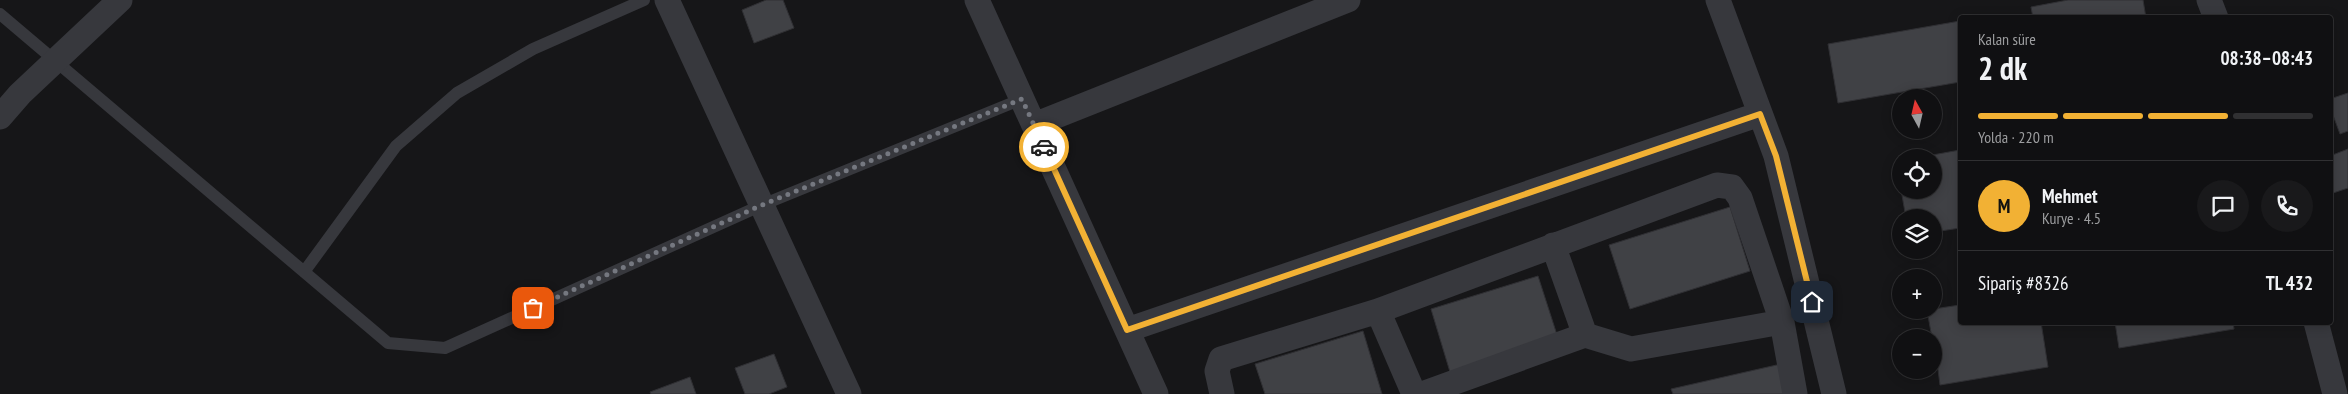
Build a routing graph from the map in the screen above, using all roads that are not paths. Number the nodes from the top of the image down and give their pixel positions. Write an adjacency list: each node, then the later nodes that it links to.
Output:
1 (120, 0): 10 (street)
2 (644, 0): 17 (lane)
3 (667, 0): 15 (street)
4 (977, 0): 11 (street)
5 (1348, 0): 14 (street)
6 (1718, 0): 12 (street)
7 (2209, 0): 9 (street)
8 (0, 14): 10 (lane)
9 (2215, 15)
10 (54, 62): 13 (street); 17 (lane)
11 (1022, 99): 14 (street); 15 (lane)
12 (1760, 114): 21 (street); 29 (street)
13 (0, 117)
14 (1034, 125): 21 (street)
15 (762, 205): 17 (lane); 23 (street)
16 (1553, 245): 18 (street); 19 (street); 22 (street)
17 (304, 272)
18 (1378, 311): 25 (street); 26 (street)
19 (1782, 322): 22 (street); 28 (street)
20 (2317, 325): 30 (street)
21 (1127, 330): 24 (street)
22 (1585, 335): 27 (street)
23 (849, 394)
24 (1156, 394)
25 (1222, 394)
26 (1414, 394)
27 (1422, 394)
28 (1795, 394)
29 (1834, 394)
30 (2335, 394)

